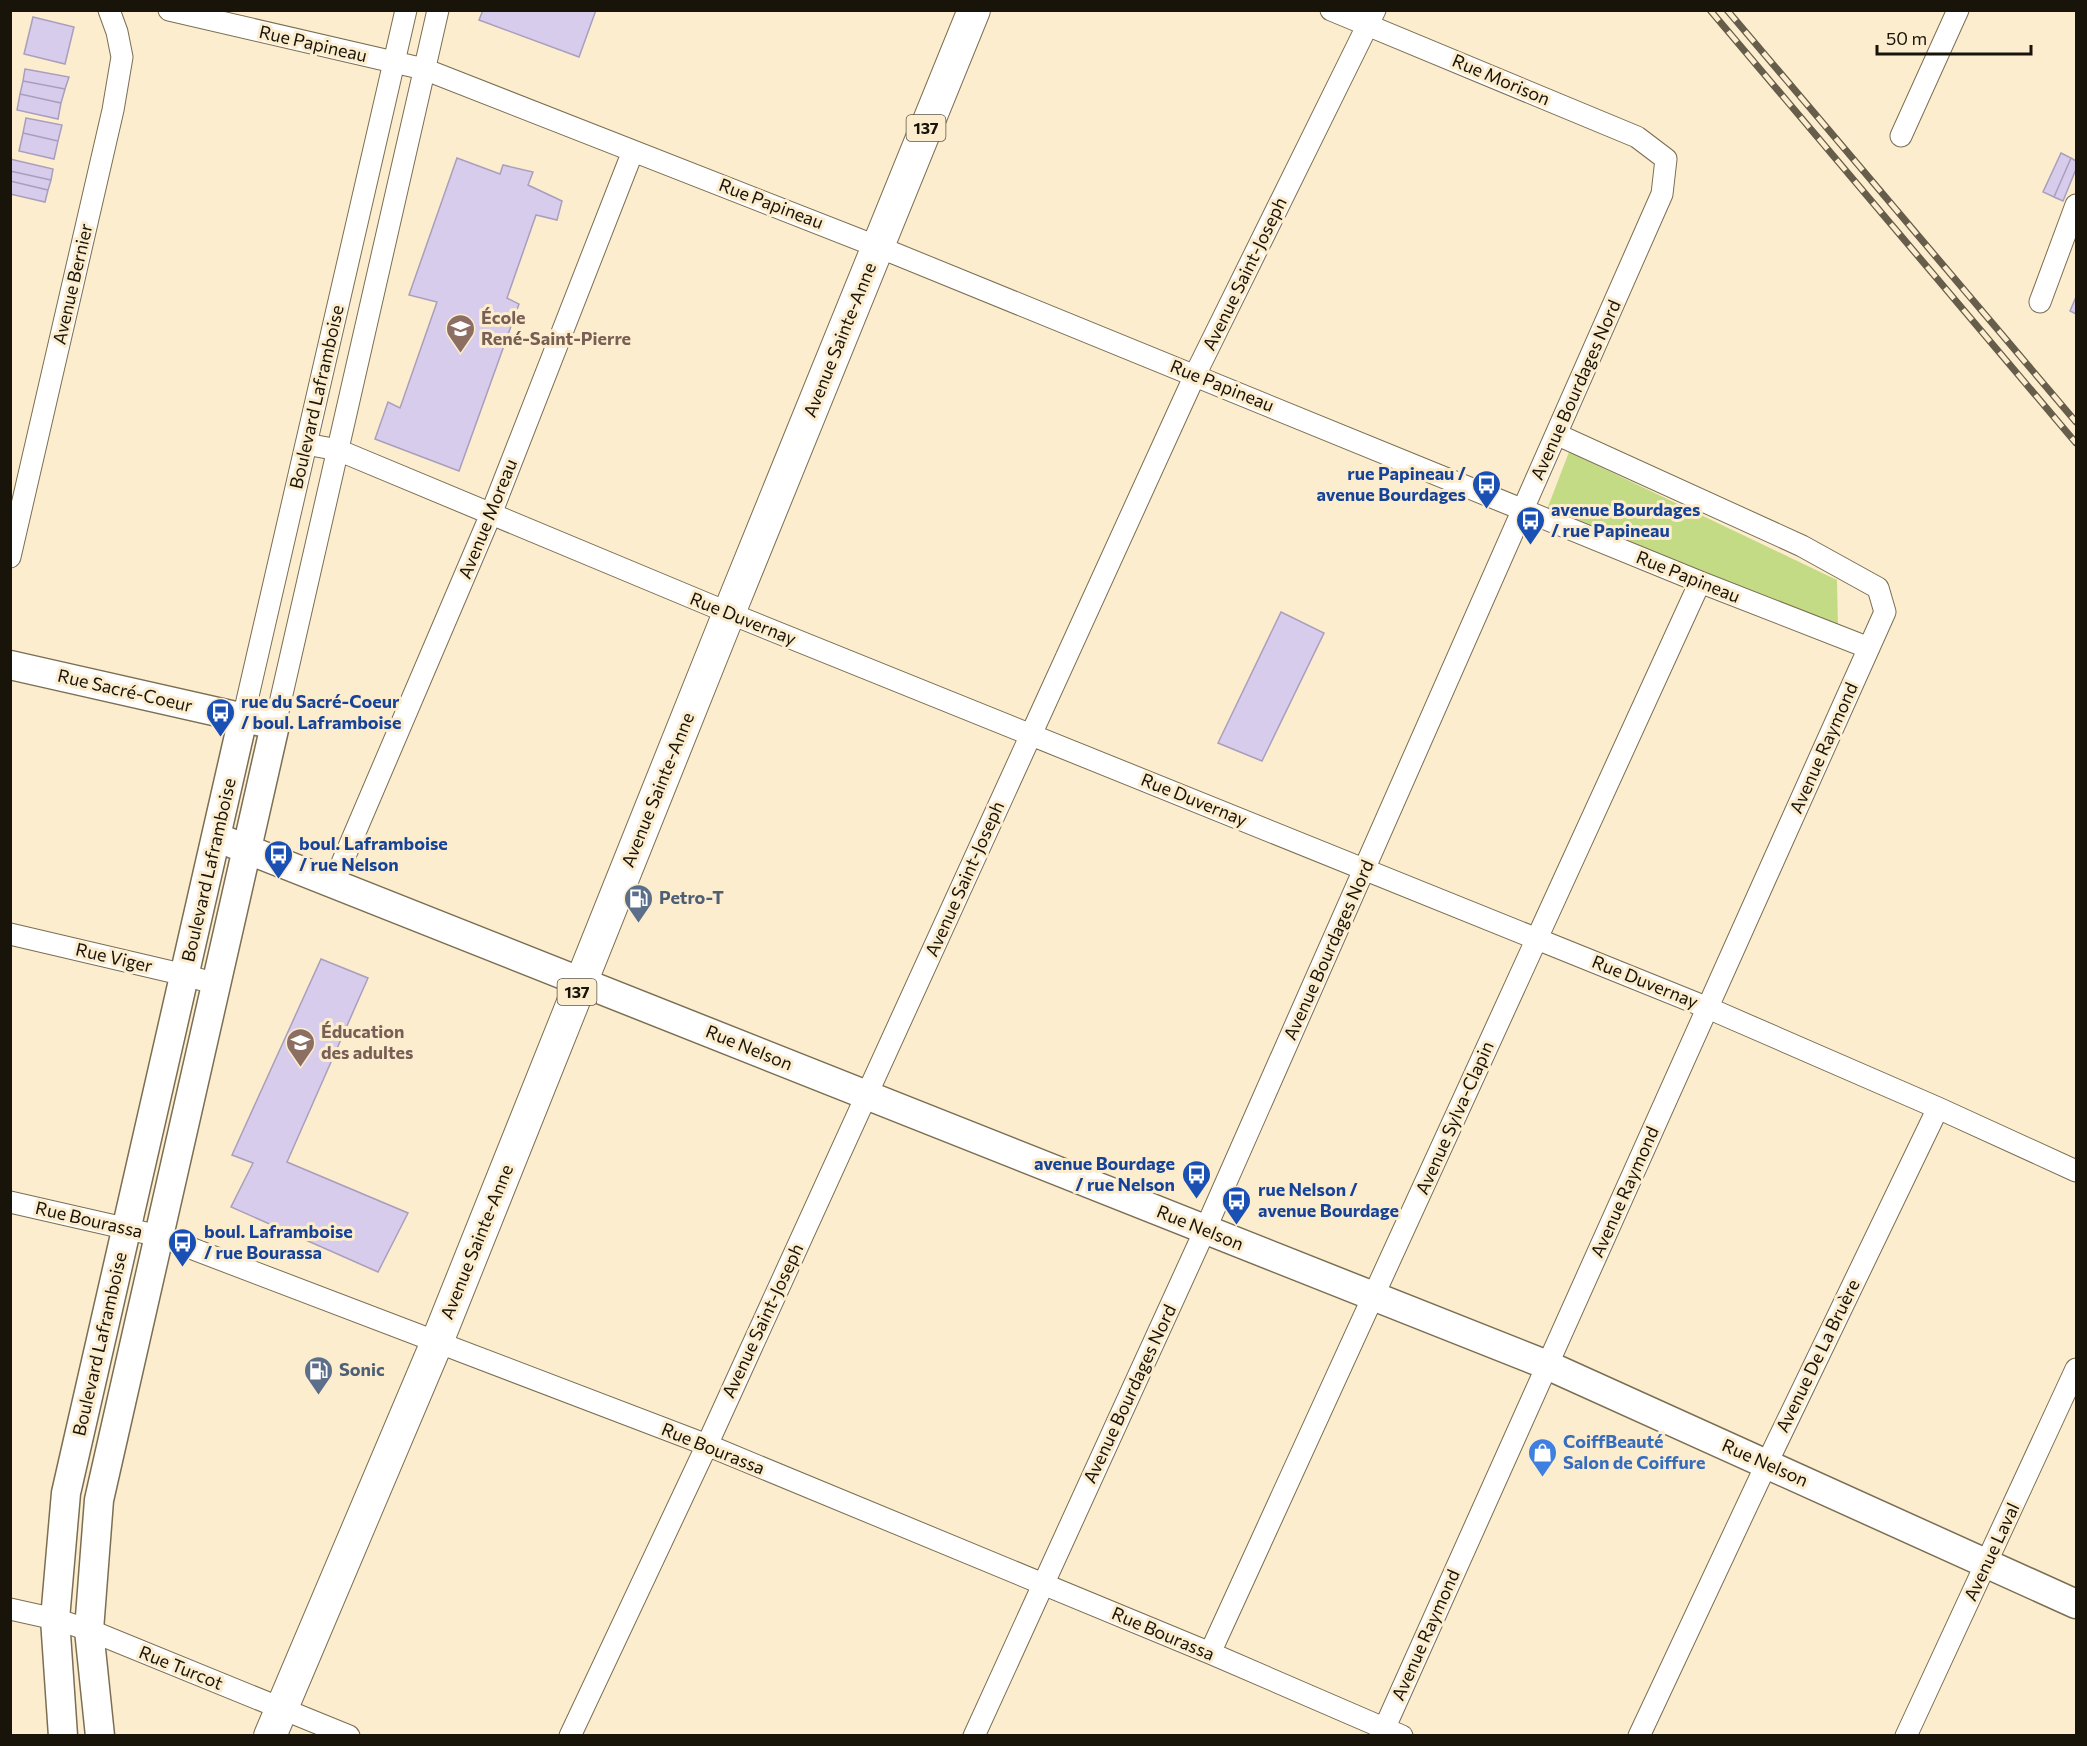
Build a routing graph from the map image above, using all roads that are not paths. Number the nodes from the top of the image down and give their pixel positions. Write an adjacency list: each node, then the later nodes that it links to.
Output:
1 (109, 10): 23 (street, Avenue Bernier)
2 (169, 10): 9 (street, Rue Papineau)
3 (406, 10): 9 (street, Boulevard Laframboise)
4 (438, 10): 10 (street, Boulevard Laframboise)
5 (974, 10): 15 (main road, Avenue Sainte-Anne / 137)
6 (1331, 10): 8 (street, Rue Morison)
7 (1958, 10): 11 (street)
8 (1372, 18): 13 (street, Rue Morison); 17 (street, Avenue Saint-Joseph)
9 (394, 62): 10 (street, Rue Papineau); 19 (street, Boulevard Laframboise)
10 (424, 69): 12 (street, Rue Papineau); 20 (street, Boulevard Laframboise)
11 (1901, 136)
12 (633, 151): 15 (street, Rue Papineau); 22 (street, Avenue Moreau)
13 (1666, 159): 18 (street, Avenue Bourdages Nord)
14 (2076, 205): 16 (street)
15 (878, 246): 17 (street, Rue Papineau); 25 (main road, Avenue Sainte-Anne / 137)
16 (2040, 302)
17 (1195, 375): 21 (street, Rue Papineau); 30 (street, Avenue Saint-Joseph)
18 (1556, 434): 21 (street, Avenue Bourdages Nord); 26 (street)
19 (306, 444): 20 (street, Rue Duvernay); 28 (street, Boulevard Laframboise)
20 (338, 450): 22 (street, Rue Duvernay); 29 (street, Boulevard Laframboise)
21 (1523, 510): 24 (street, Rue Papineau); 33 (street, Avenue Bourdages Nord)
22 (491, 514): 25 (street, Rue Duvernay); 34 (street, Avenue Moreau)
23 (10, 556)
24 (1700, 582): 26 (street, Rue Papineau); 36 (street, Avenue Sylva-Clapin)
25 (729, 613): 30 (street, Rue Duvernay); 38 (main road, Avenue Sainte-Anne / 137)
26 (1869, 648): 40 (street, Avenue Raymond)
27 (10, 665): 28 (street, Rue Sacré-Coeur)
28 (243, 718): 29 (street, Rue Sacré-Coeur); 31 (street, Boulevard Laframboise)
29 (275, 725): 32 (street, Boulevard Laframboise)
30 (1031, 735): 33 (street, Rue Duvernay); 41 (street, Avenue Saint-Joseph)
31 (216, 837): 32 (street, Rue Nelson); 37 (street, Boulevard Laframboise)
32 (247, 850): 34 (street, Rue Nelson); 39 (street, Boulevard Laframboise)
33 (1365, 868): 36 (street, Rue Duvernay); 46 (street, Avenue Bourdages Nord)
34 (333, 884): 38 (street, Rue Nelson)
35 (10, 934): 37 (street, Rue Viger)
36 (1537, 938): 40 (street, Rue Duvernay); 48 (street, Avenue Sylva-Clapin)
37 (185, 975): 39 (street, Rue Viger); 45 (street, Boulevard Laframboise)
38 (581, 982): 41 (street, Rue Nelson); 49 (main road, Avenue Sainte-Anne / 137)
39 (216, 984): 47 (street, Boulevard Laframboise)
40 (1708, 1008): 42 (street, Rue Duvernay); 50 (street, Avenue Raymond)
41 (866, 1095): 46 (street, Rue Nelson); 52 (street, Avenue Saint-Joseph)
42 (1938, 1108): 43 (street, Rue Duvernay); 53 (street, Avenue De La Bruère)
43 (2076, 1171)
44 (10, 1202): 45 (street, Rue Bourassa)
45 (126, 1229): 47 (street, Rue Bourassa); 58 (street, Boulevard Laframboise)
46 (1205, 1230): 48 (street, Rue Nelson); 55 (street, Avenue Bourdages Nord)
47 (159, 1236): 49 (street, Rue Bourassa); 59 (street, Boulevard Laframboise)
48 (1374, 1297): 50 (street, Rue Nelson); 60 (street, Avenue Sylva-Clapin)
49 (437, 1342): 52 (street, Rue Bourassa); 61 (main road, Avenue Sainte-Anne / 137)
50 (1547, 1365): 53 (street, Rue Nelson); 62 (street, Avenue Raymond)
51 (2076, 1369): 54 (street, Avenue Laval)
52 (707, 1445): 55 (street, Rue Bourassa); 66 (street, Avenue Saint-Joseph)
53 (1767, 1463): 54 (street, Rue Nelson); 68 (street, Avenue De La Bruère)
54 (1987, 1563): 56 (street, Rue Nelson); 69 (street, Avenue Laval)
55 (1043, 1584): 60 (street, Rue Bourassa); 67 (street, Avenue Bourdages Nord)
56 (2076, 1604)
57 (10, 1609): 58 (street, Rue Turcot)
58 (55, 1619): 59 (street, Rue Turcot); 63 (street, Boulevard Laframboise)
59 (89, 1630): 61 (street, Rue Turcot); 64 (street, Boulevard Laframboise)
60 (1210, 1653): 62 (street, Rue Bourassa)
61 (276, 1722): 65 (street, Rue Turcot)
62 (1389, 1733)
63 (63, 1736)
64 (100, 1736)
65 (349, 1736)
66 (570, 1736)
67 (974, 1736)
68 (1640, 1736)
69 (1906, 1736)

